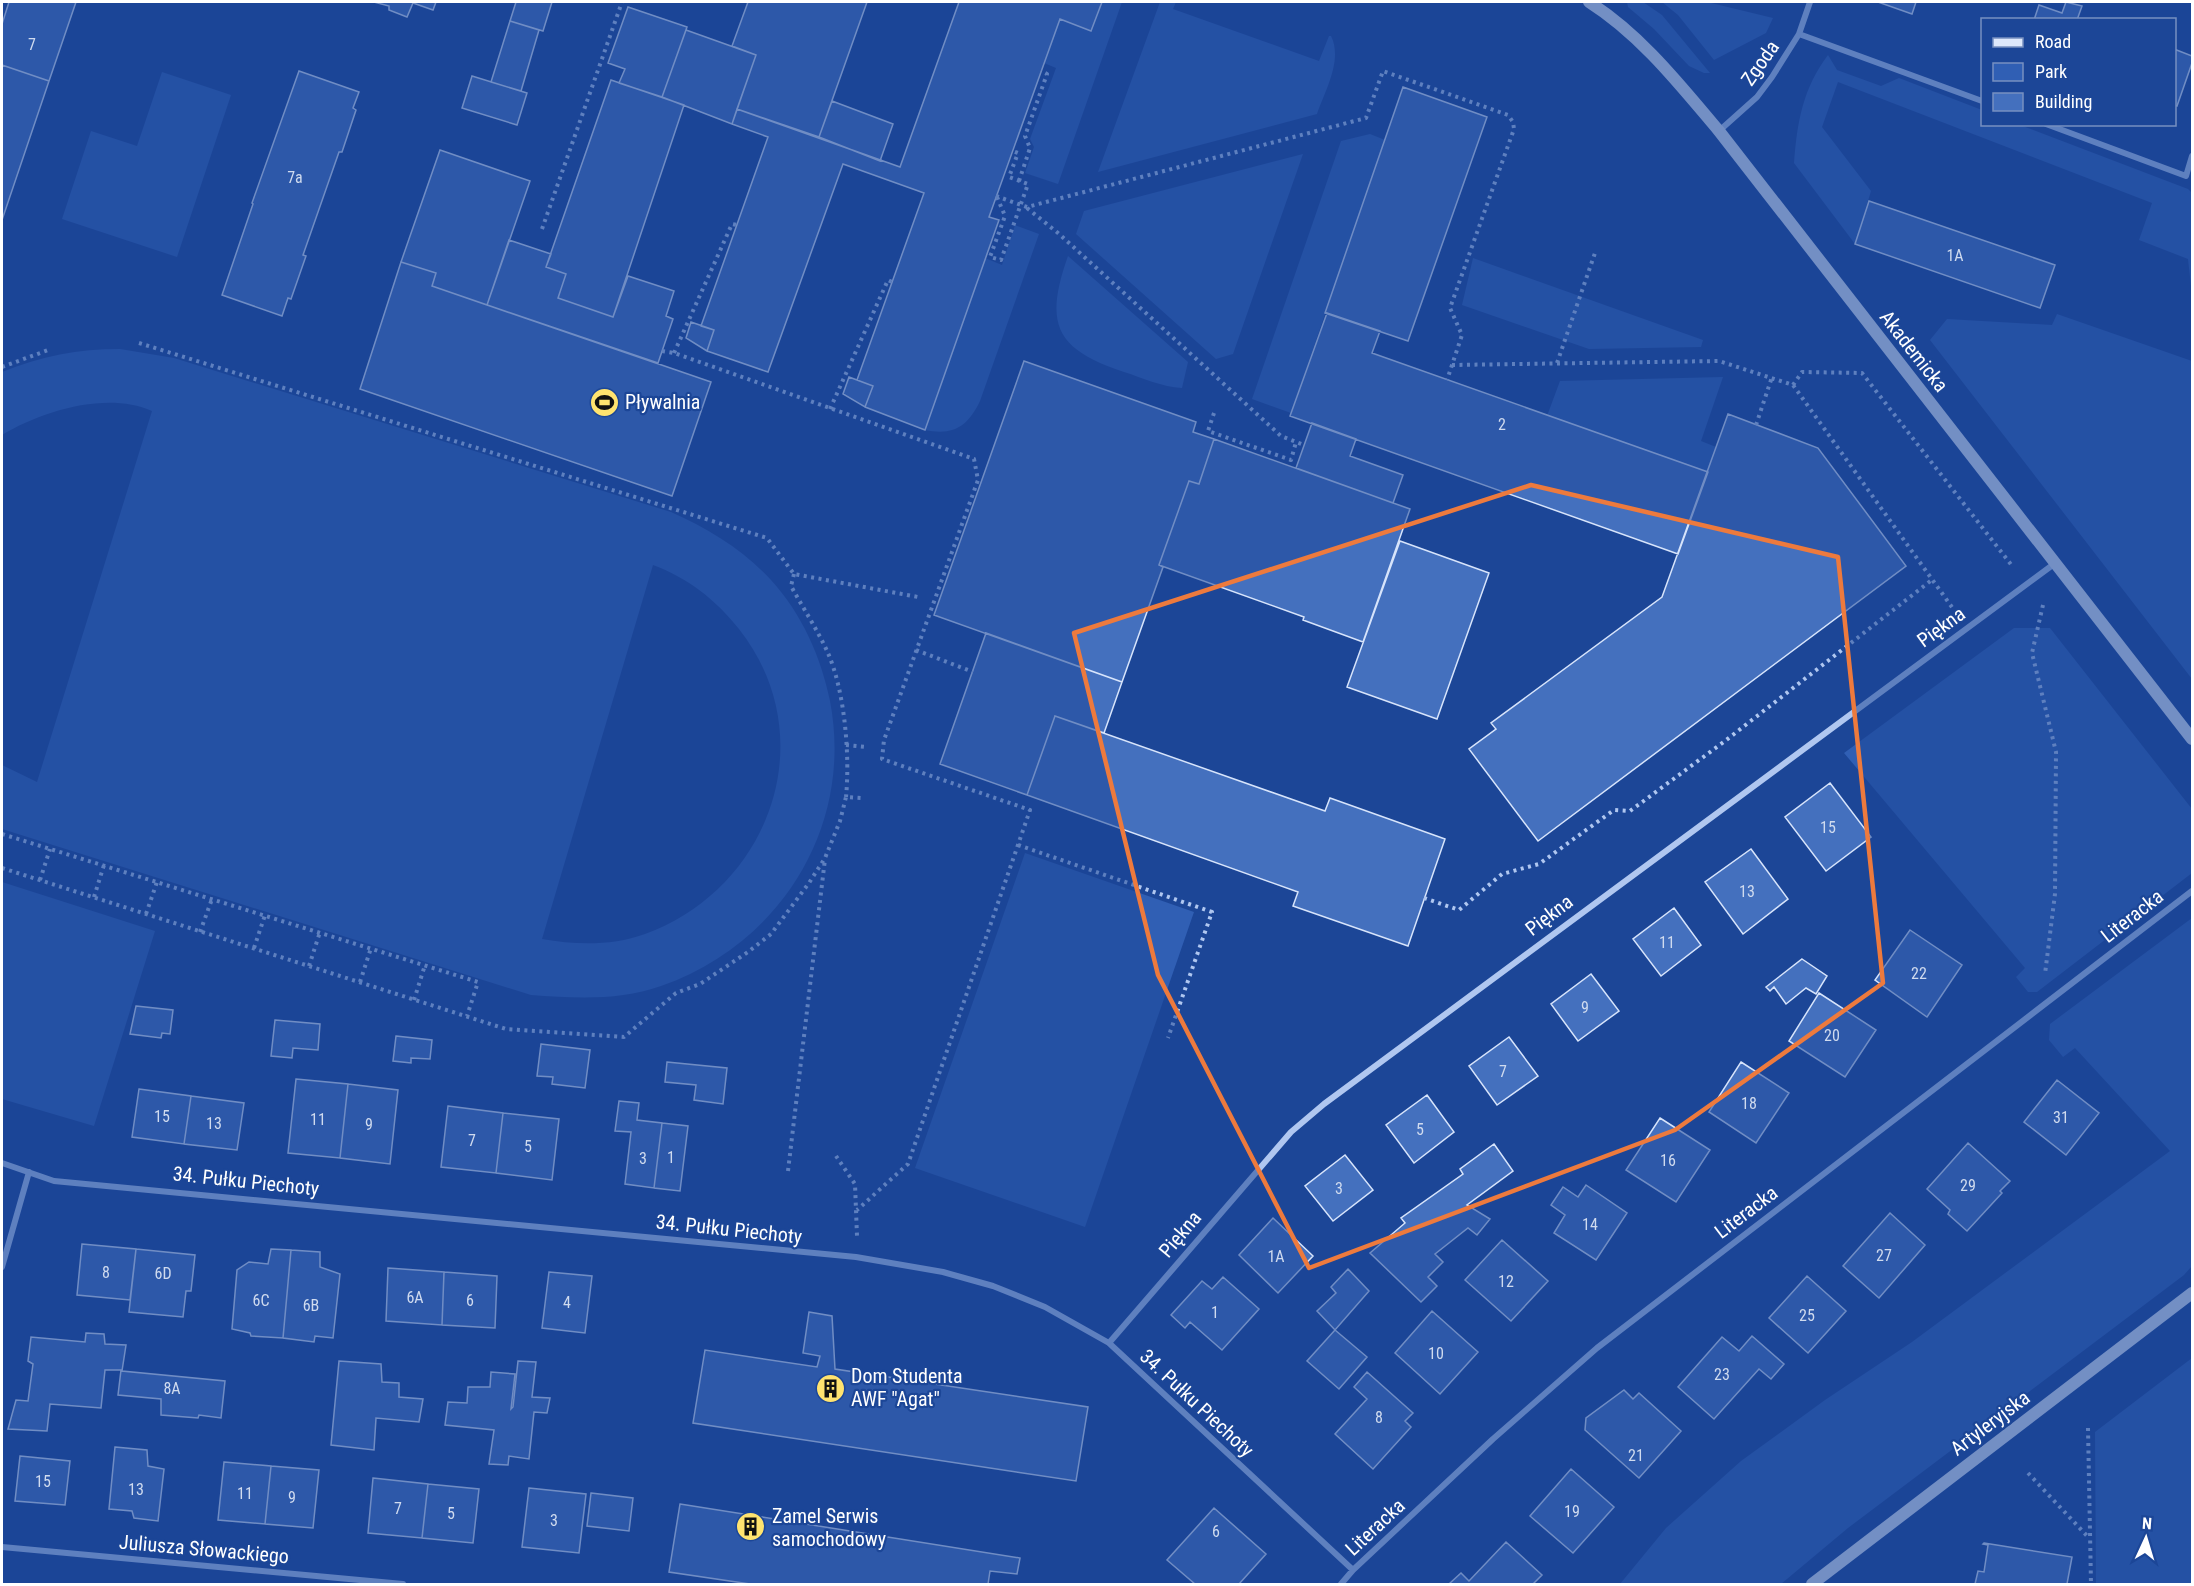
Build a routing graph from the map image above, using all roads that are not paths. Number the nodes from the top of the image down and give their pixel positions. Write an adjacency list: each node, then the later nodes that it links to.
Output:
1 (1589, 2): 6 (street, Akademicka)
2 (1810, 2): 3 (street, Zgoda)
3 (1800, 34): 4 (street); 6 (street, Zgoda)
4 (1981, 100)
5 (2051, 126): 7 (street)
6 (1719, 131): 8 (street, Akademicka)
7 (2193, 156)
8 (2054, 564): 9 (street, Akademicka); 15 (street, Piękna)
9 (2193, 739)
10 (2193, 891): 17 (street, Literacka)
11 (2, 1163): 12 (street, 34. Pułku Piechoty)
12 (28, 1172): 13 (street); 15 (street, 34. Pułku Piechoty)
13 (2, 1267)
14 (2193, 1293): 20 (street, Artyleryjska)
15 (1109, 1343): 17 (street, 34. Pułku Piechoty)
16 (2, 1547): 18 (street, Juliusza Słowackiego)
17 (1353, 1570): 19 (street, Literacka)
18 (403, 1584)
19 (1341, 1584)
20 (1812, 1584)

